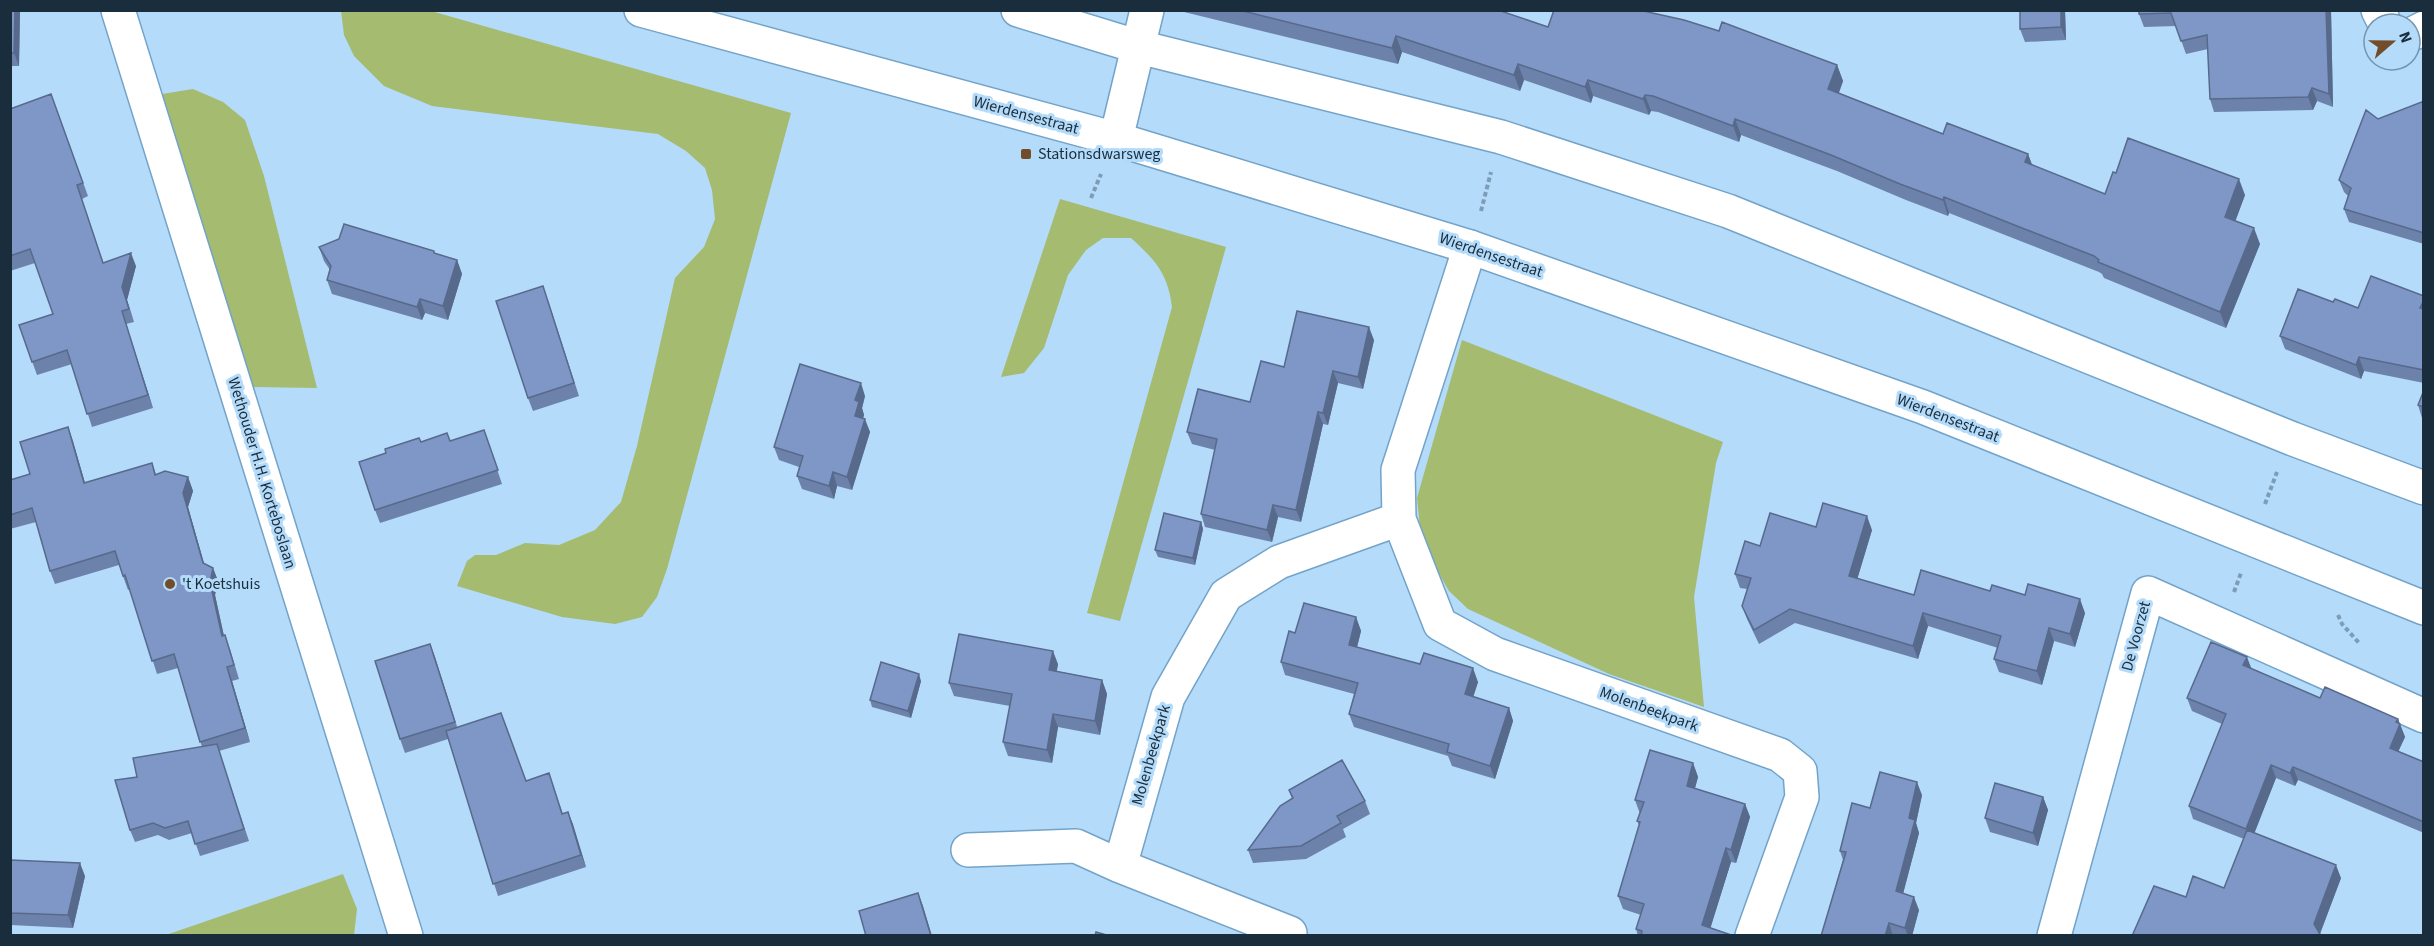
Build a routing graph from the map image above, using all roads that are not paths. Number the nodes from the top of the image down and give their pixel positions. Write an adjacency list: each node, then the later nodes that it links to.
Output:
1 (118, 10): 15 (street, Wethouder H.H. Korteboslaan)
2 (641, 10): 6 (street, Wierdensestraat)
3 (1018, 10): 5 (street)
4 (1147, 10): 5 (street)
5 (1139, 47): 6 (street); 8 (street)
6 (1116, 139): 7 (street, Wierdensestraat)
7 (1470, 247): 9 (street, Molenbeekpark); 10 (street, Wierdensestraat)
8 (2424, 488)
9 (1399, 519): 13 (street, Molenbeekpark); 16 (street, Molenbeekpark)
10 (2424, 608)
11 (2424, 716): 17 (street, De Voorzet)
12 (968, 850): 13 (street)
13 (1120, 866): 14 (street)
14 (1290, 933)
15 (406, 936)
16 (1752, 936)
17 (2054, 936)

